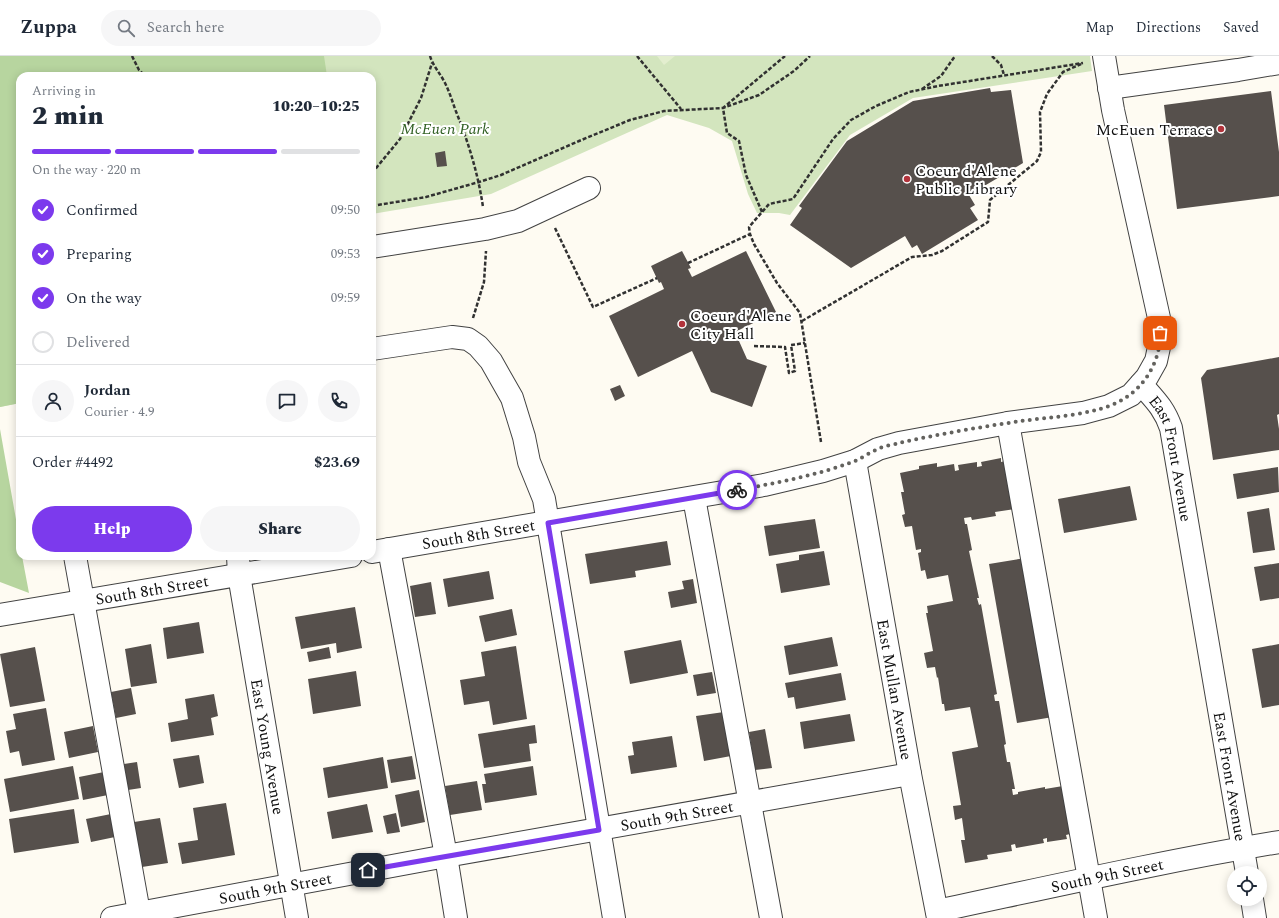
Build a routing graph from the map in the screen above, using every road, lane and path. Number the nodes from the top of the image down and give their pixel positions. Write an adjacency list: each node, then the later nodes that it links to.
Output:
1 (132, 56): 12 (path)
2 (430, 56): 10 (path)
3 (638, 56): 17 (path)
4 (785, 56): 16 (path)
5 (810, 56): 16 (path)
6 (955, 56): 15 (path)
7 (992, 56): 13 (path)
8 (1104, 56): 14 (street, East Front Avenue)
9 (1278, 56): 11 (street)
10 (432, 63): 18 (path); 19 (path)
11 (1279, 63): 14 (street)
12 (141, 72)
13 (1004, 75): 15 (path); 29 (path)
14 (1109, 88): 33 (street, East Front Avenue)
15 (920, 90): 24 (path)
16 (723, 108): 17 (path); 24 (path)
17 (682, 109): 19 (path)
18 (376, 168)
19 (479, 182): 21 (path); 22 (path)
20 (589, 188): 23 (street)
21 (376, 205)
22 (483, 208)
23 (546, 208): 26 (street); 28 (path)
24 (762, 212): 25 (path)
25 (750, 234): 27 (path); 29 (path)
26 (376, 246)
27 (688, 263)
28 (657, 278)
29 (802, 321): 30 (path)
30 (805, 343): 31 (path); 35 (path)
31 (754, 346)
32 (376, 348): 38 (street)
33 (1141, 384): 34 (street, South 8th Street); 49 (street, East Front Avenue)
34 (1008, 423): 36 (street, South 8th Street); 52 (street)
35 (821, 442)
36 (855, 461): 37 (street, South 8th Street); 45 (street, East Mullan Avenue)
37 (694, 498): 38 (street, South 8th Street); 46 (street)
38 (548, 523): 39 (street, South 8th Street); 47 (street)
39 (381, 551): 50 (street)
40 (76, 560): 43 (street)
41 (301, 560): 42 (street, South 8th Street)
42 (239, 565): 43 (street, South 8th Street); 53 (street, East Young Avenue)
43 (83, 602): 44 (street, South 8th Street); 56 (street)
44 (0, 615)
45 (910, 774): 46 (street, South 9th Street); 55 (street, East Mullan Avenue)
46 (750, 802): 47 (street, South 9th Street); 61 (street)
47 (599, 830): 50 (street, South 9th Street); 60 (street)
48 (1279, 842): 49 (street, South 9th Street)
49 (1242, 848): 51 (street, East Front Avenue); 52 (street, South 9th Street)
50 (446, 856): 53 (street, South 9th Street); 59 (street)
51 (1246, 866)
52 (1089, 879): 55 (street, South 9th Street); 62 (street)
53 (291, 884): 56 (street, South 9th Street); 58 (street, East Young Avenue)
54 (1253, 906): 63 (street)
55 (937, 915)
56 (140, 916): 57 (street, South 9th Street)
57 (112, 918)
58 (297, 918)
59 (456, 918)
60 (614, 918)
61 (771, 918)
62 (1096, 918)
63 (1255, 918)

